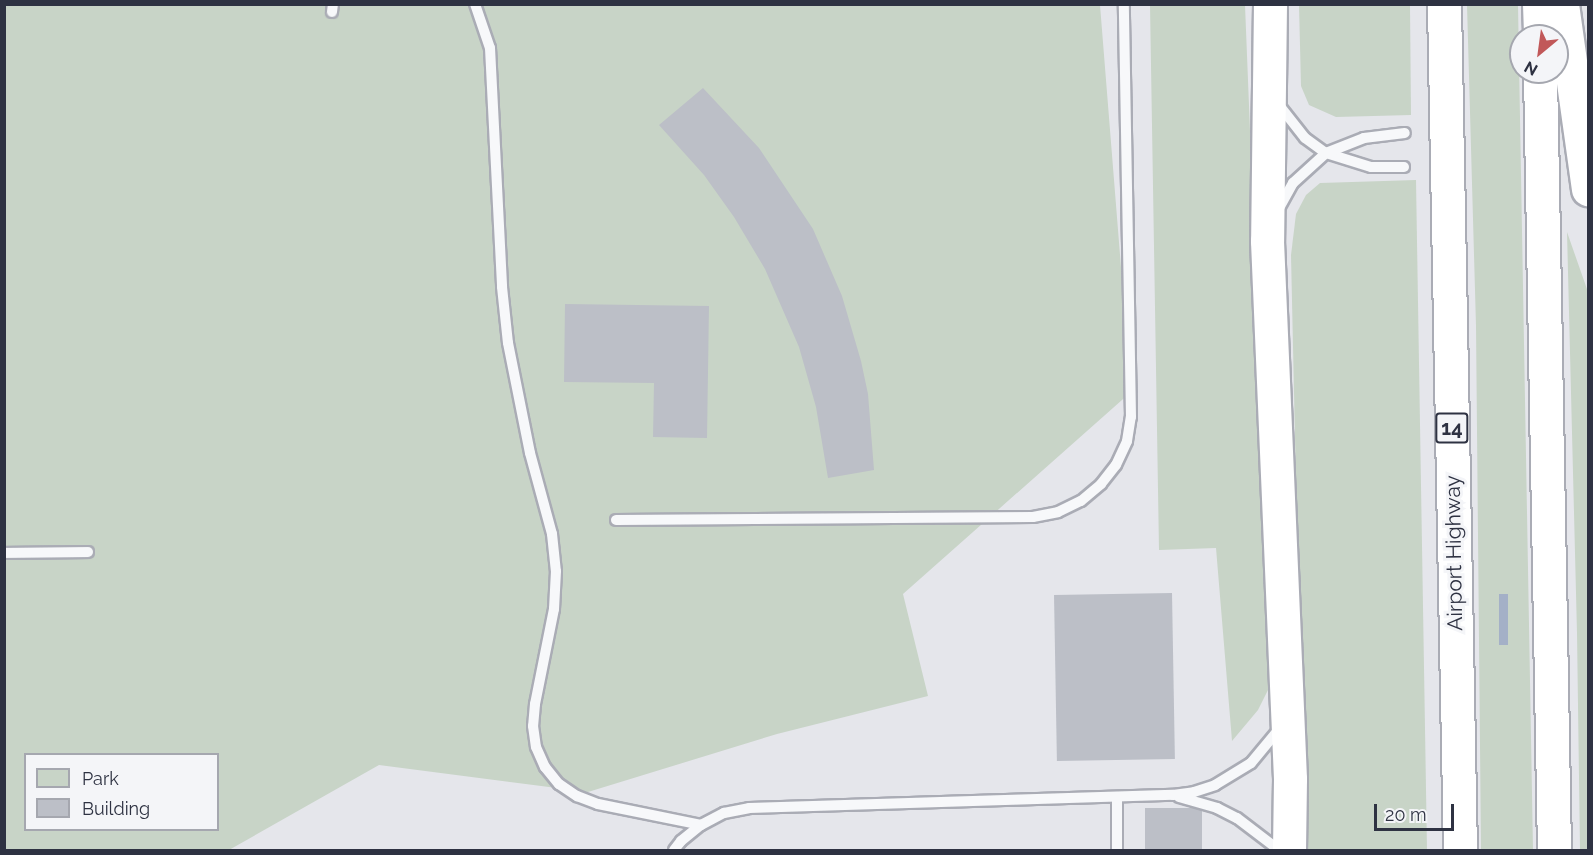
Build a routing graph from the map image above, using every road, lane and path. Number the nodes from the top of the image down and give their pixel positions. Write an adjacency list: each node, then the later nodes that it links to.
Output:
1 (475, 4): 21 (lane)
2 (1124, 4): 15 (lane)
3 (1269, 4): 8 (highway)
4 (1444, 4): 26 (highway, Airport Highway / 14)
5 (1539, 4): 7 (highway)
6 (1562, 4): 13 (highway)
7 (1540, 24)
8 (1270, 79): 11 (lane); 14 (highway)
9 (1540, 84): 27 (highway)
10 (1406, 133): 11 (lane)
11 (1326, 153): 12 (lane); 14 (lane)
12 (1404, 167)
13 (1588, 189)
14 (1268, 241): 18 (highway)
15 (616, 520)
16 (88, 552): 17 (lane)
17 (4, 553)
18 (1287, 714): 19 (lane); 25 (highway)
19 (1173, 795): 20 (lane); 24 (lane)
20 (1117, 797): 21 (lane); 23 (lane)
21 (701, 825): 22 (lane)
22 (674, 850)
23 (1117, 850)
24 (1279, 850)
25 (1290, 850)
26 (1460, 850)
27 (1554, 850)

